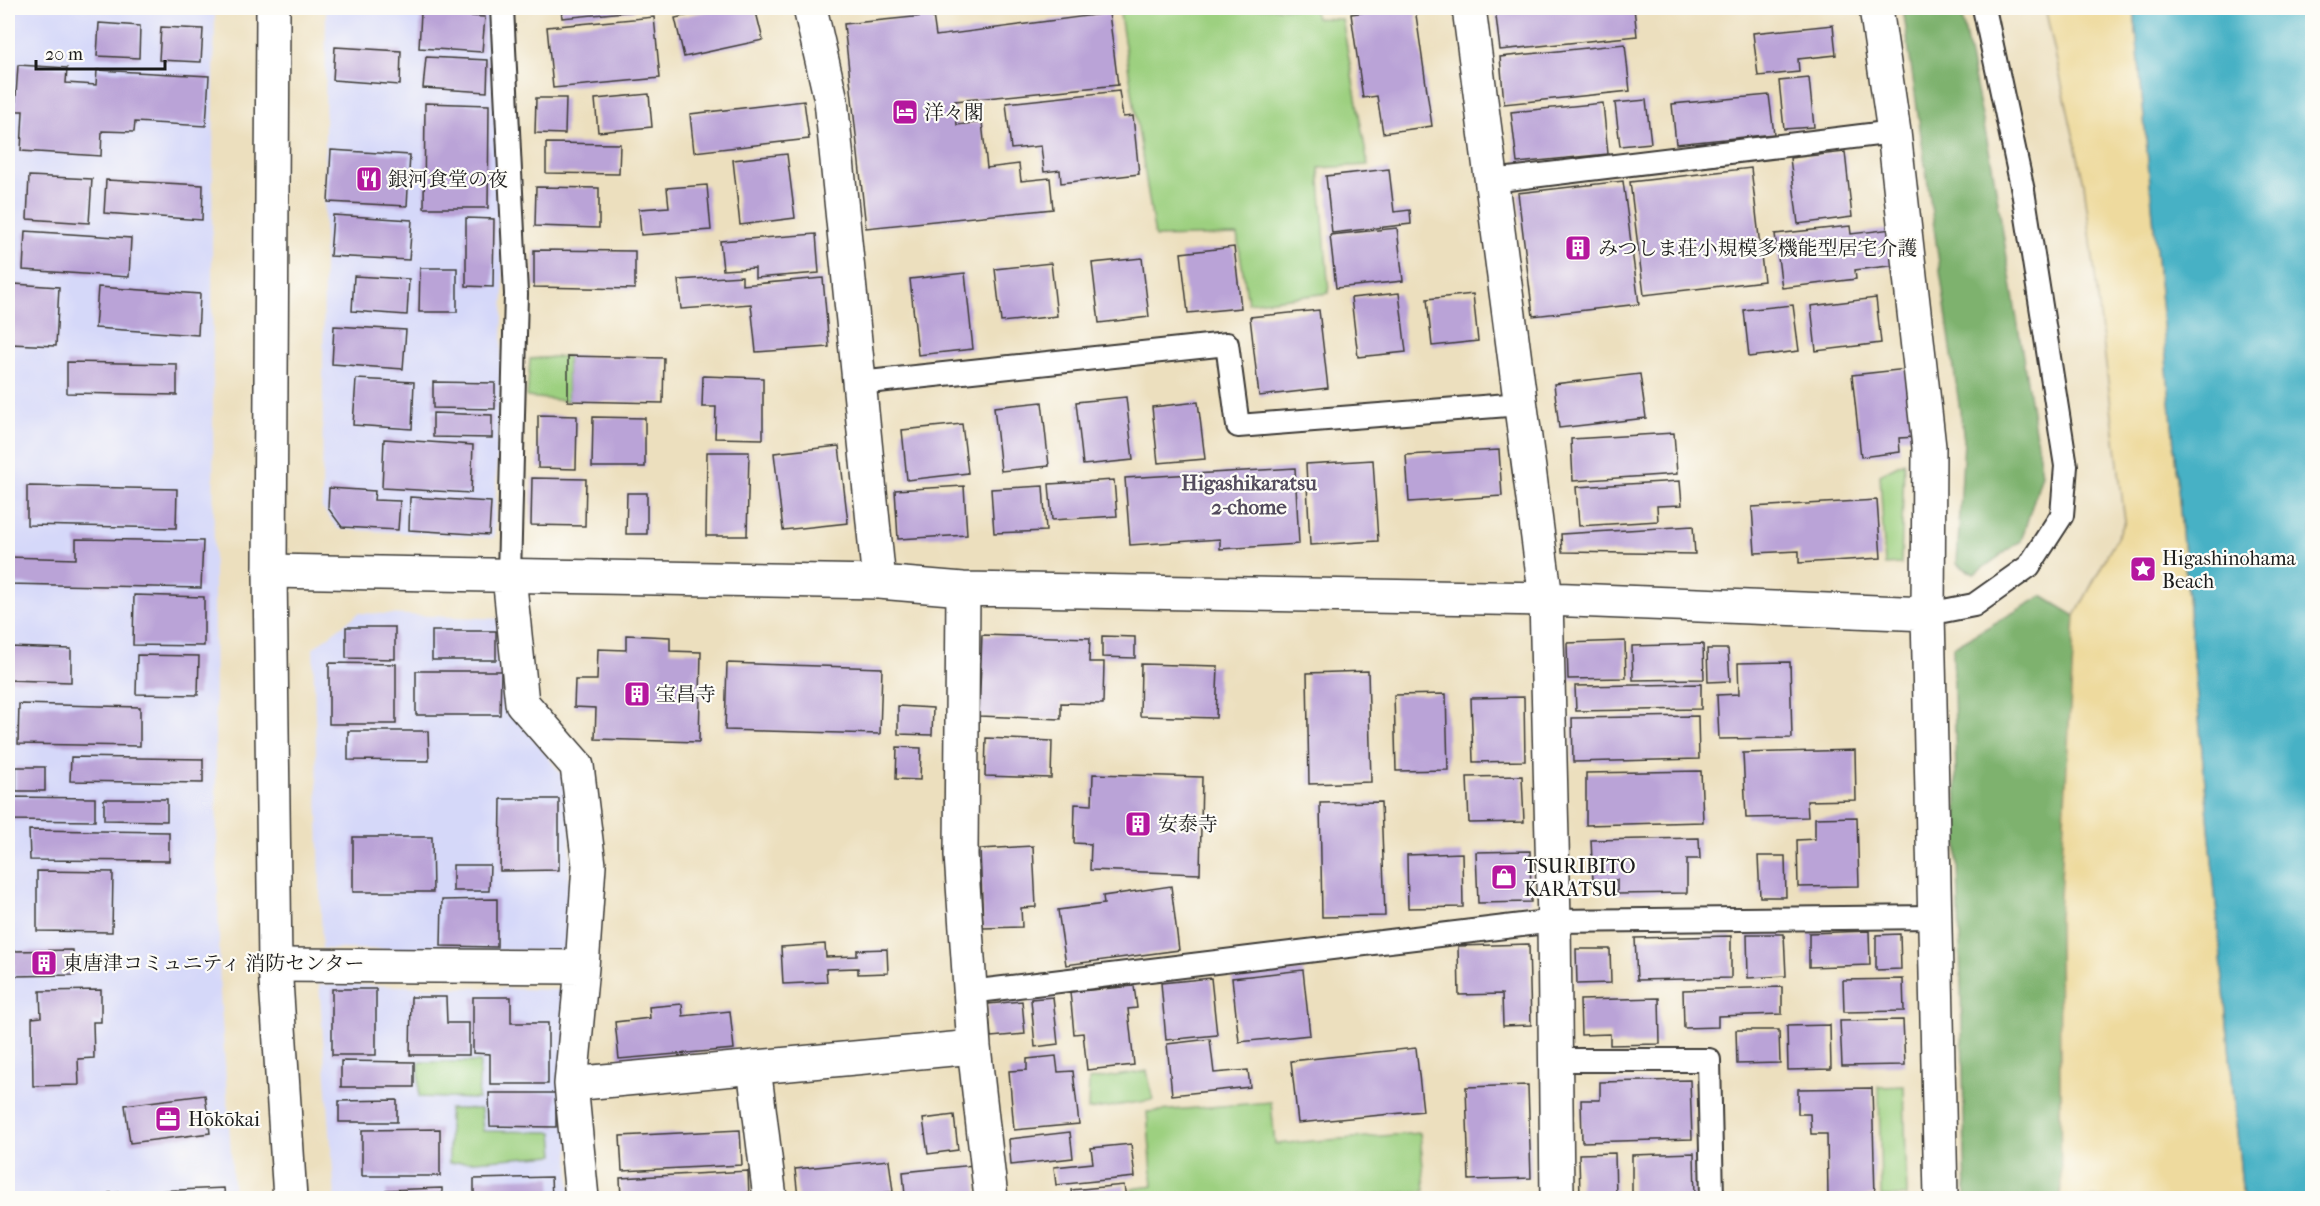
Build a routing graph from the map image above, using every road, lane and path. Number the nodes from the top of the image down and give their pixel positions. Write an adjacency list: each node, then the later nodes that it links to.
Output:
1 (273, 8): 11 (street)
2 (502, 8): 12 (lane)
3 (810, 8): 9 (street)
4 (1469, 8): 8 (street)
5 (1876, 8): 7 (street)
6 (1984, 8): 16 (lane)
7 (1894, 132): 8 (lane); 16 (street)
8 (1492, 181): 10 (street)
9 (859, 383): 10 (lane); 13 (street)
10 (1521, 404): 15 (street)
11 (270, 571): 12 (street); 19 (street)
12 (509, 576): 13 (street); 20 (street)
13 (879, 582): 14 (street)
14 (963, 589): 15 (street); 21 (street)
15 (1546, 599): 16 (street); 18 (street)
16 (1928, 614): 17 (street)
17 (1935, 917): 18 (lane); 32 (street)
18 (1554, 921): 21 (lane); 23 (street)
19 (275, 965): 20 (street); 26 (street)
20 (582, 968): 25 (street)
21 (970, 992): 22 (street)
22 (974, 1047): 24 (street); 29 (street)
23 (1556, 1060): 30 (street); 31 (lane)
24 (754, 1067): 25 (street); 28 (street)
25 (571, 1084): 27 (street)
26 (290, 1198)
27 (582, 1198)
28 (770, 1198)
29 (991, 1198)
30 (1557, 1198)
31 (1712, 1198)
32 (1941, 1198)

